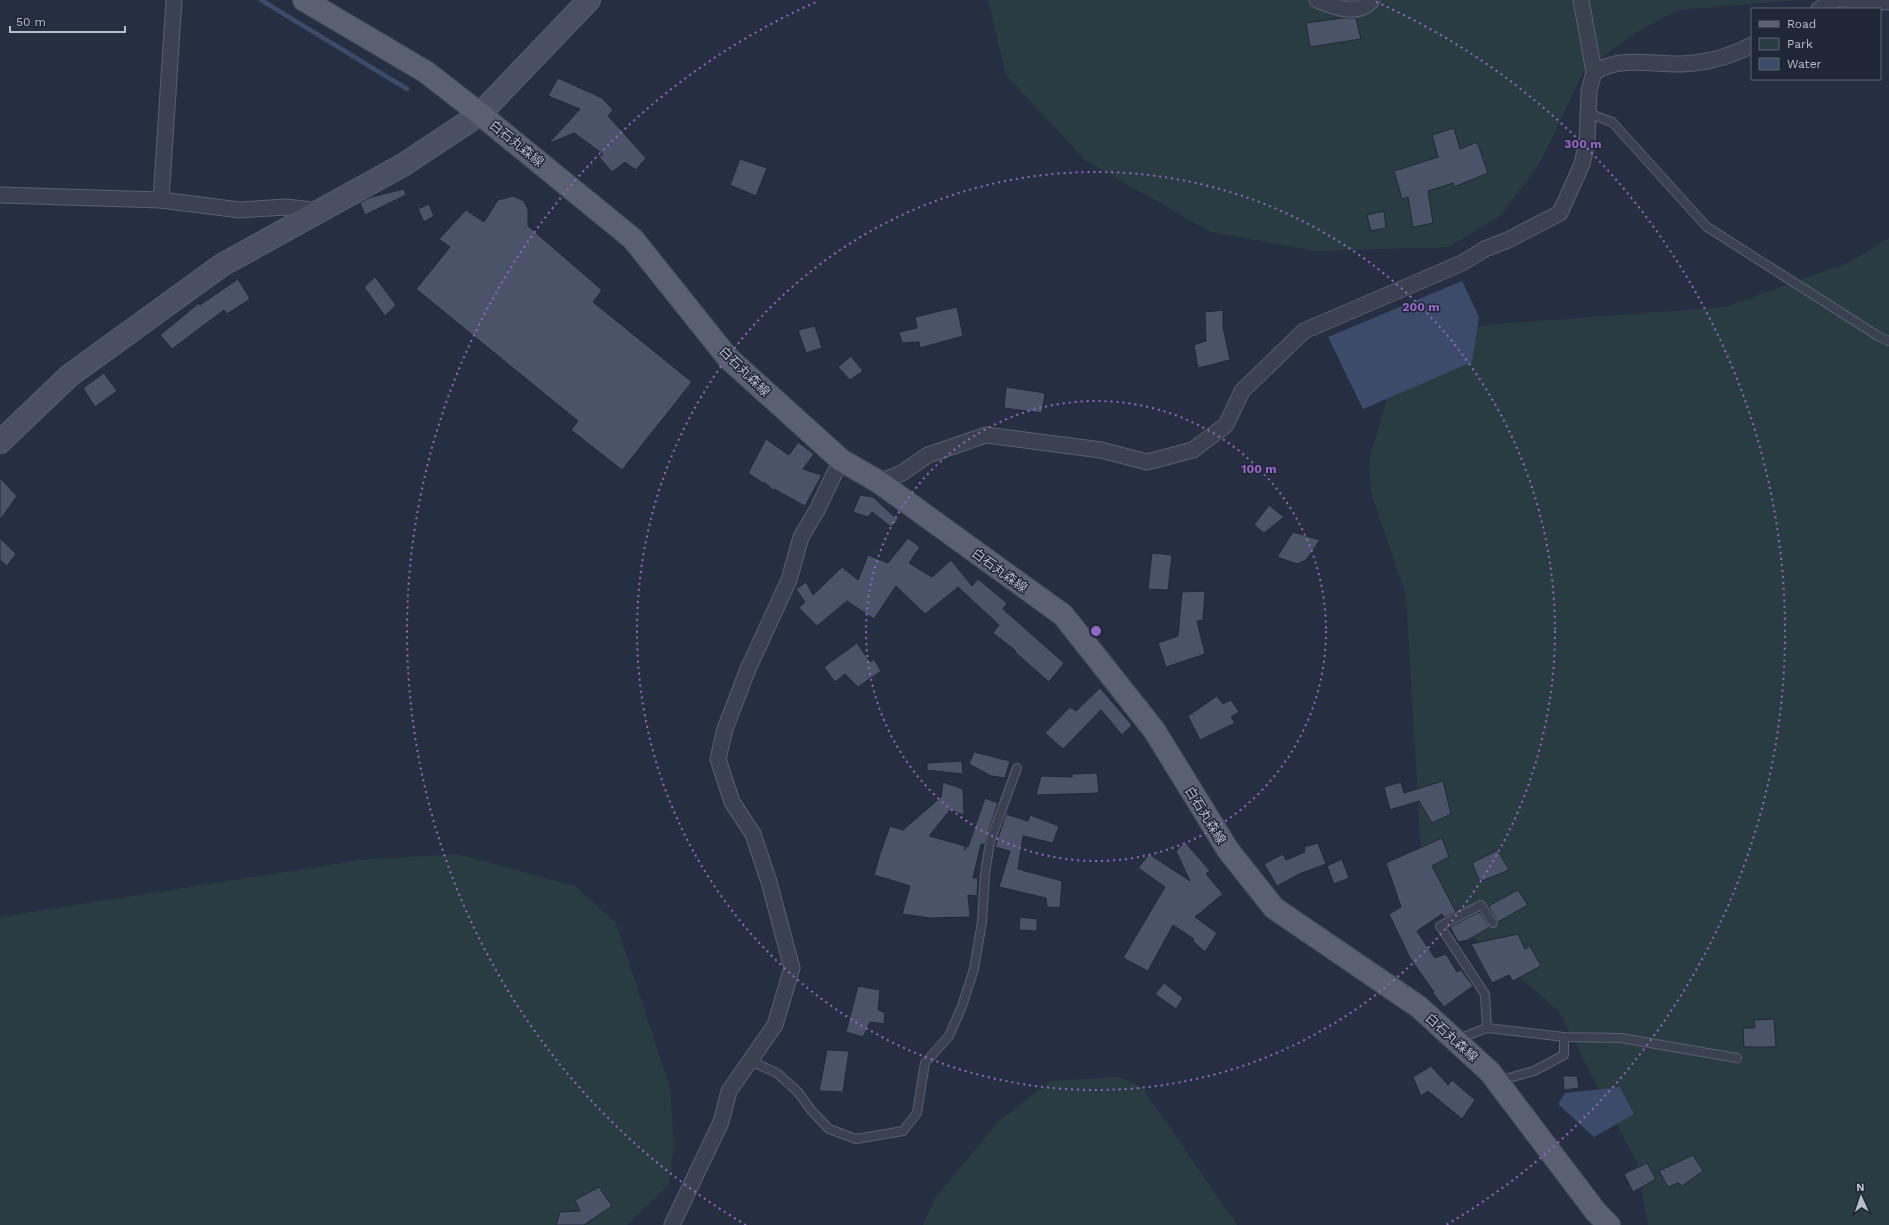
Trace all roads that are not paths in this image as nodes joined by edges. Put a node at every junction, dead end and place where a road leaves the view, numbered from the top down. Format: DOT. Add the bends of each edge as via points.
graph roads {
  1 [pos="174,0"];
  2 [pos="304,0"];
  3 [pos="589,0"];
  4 [pos="1317,0"];
  5 [pos="1372,0"];
  6 [pos="1581,0"];
  7 [pos="1836,0"];
  8 [pos="1846,0"];
  9 [pos="1889,2"];
  10 [pos="1821,8"];
  11 [pos="1751,46"];
  12 [pos="1594,72"];
  13 [pos="1588,113"];
  14 [pos="480,114"];
  15 [pos="0,195"];
  16 [pos="161,200"];
  17 [pos="322,211"];
  18 [pos="1889,341"];
  19 [pos="0,442"];
  20 [pos="841,460"];
  21 [pos="879,482"];
  22 [pos="1018,768"];
  23 [pos="1493,923"];
  24 [pos="1487,1028"];
  25 [pos="1564,1037"];
  26 [pos="1456,1040"];
  27 [pos="1737,1058"];
  28 [pos="750,1061"];
  29 [pos="1497,1082"];
  30 [pos="672,1225"];
  31 [pos="1609,1225"];
  1 -- 16 [label="street"];
  2 -- 14 [label="main road, 白石丸森線" via="426,72"];
  3 -- 14 [label="street"];
  4 -- 5 [label="street" via="1349,10 1367,6"];
  6 -- 12 [label="street"];
  7 -- 10 [label="street"];
  8 -- 9 [label="street"];
  11 -- 12 [label="street" via="1740,51 1693,63 1625,61 1606,65"];
  12 -- 13 [label="street" via="1589,91"];
  13 -- 18 [label="lane" via="1612,122 1707,227"];
  13 -- 21 [label="street" via="1587,142 1582,164 1560,213 1485,249 1462,263 1304,331 1242,391 1226,425 1193,450 1147,462 1101,450 986,435 928,455 902,472"];
  14 -- 17 [label="street" via="403,165"];
  14 -- 20 [label="main road, 白石丸森線" via="633,239 728,358"];
  15 -- 16 [label="street"];
  16 -- 17 [label="street" via="240,210 286,207"];
  17 -- 19 [label="street" via="222,265 148,318 69,376"];
  20 -- 21 [label="main road, 白石丸森線"];
  20 -- 28 [label="street" via="801,537 789,580 748,669 725,729 718,759 732,802 753,834 792,968 775,1025"];
  21 -- 26 [label="main road, 白石丸森線" via="1063,615 1154,730 1228,850 1274,908 1419,1007"];
  22 -- 28 [label="lane" via="990,842 982,922 974,969 949,1036 925,1063 917,1113 903,1131 856,1139 829,1129 798,1092 777,1073"];
  23 -- 24 [label="lane" via="1481,905 1440,926 1486,994"];
  24 -- 25 [label="lane"];
  24 -- 26 [label="lane"];
  25 -- 27 [label="lane" via="1621,1038"];
  25 -- 29 [label="lane" via="1564,1055 1534,1071"];
  26 -- 29 [label="main road, 白石丸森線"];
  28 -- 30 [label="street" via="729,1091 721,1122"];
  29 -- 31 [label="main road, 白石丸森線" via="1596,1212"];
}
